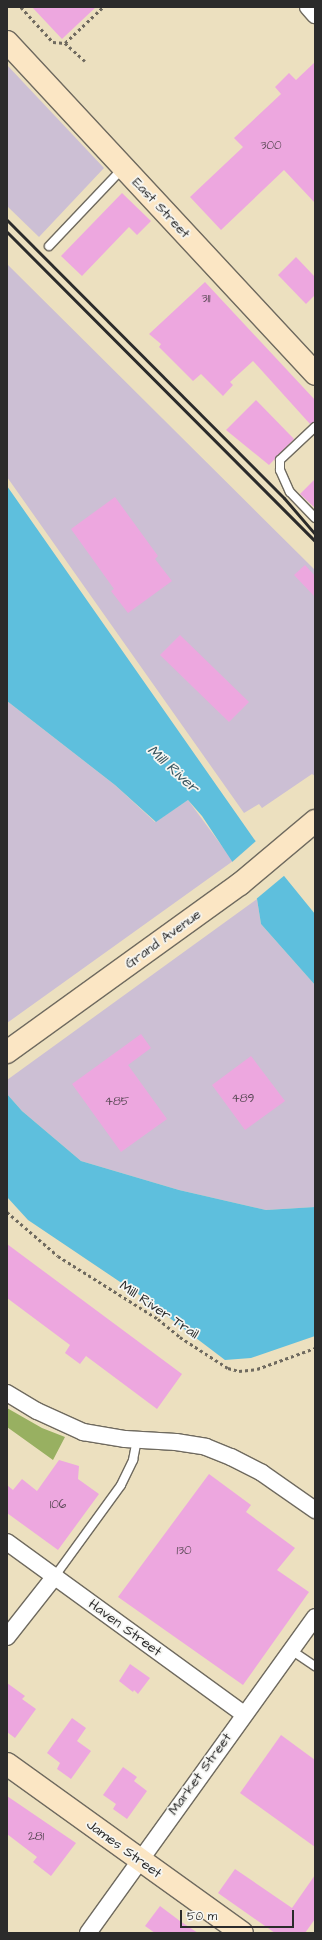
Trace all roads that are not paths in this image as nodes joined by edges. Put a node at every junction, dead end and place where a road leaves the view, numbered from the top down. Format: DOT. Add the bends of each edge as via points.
graph roads {
  1 [pos="308,7"];
  2 [pos="315,15"];
  3 [pos="7,42"];
  4 [pos="124,168"];
  5 [pos="49,246"];
  6 [pos="315,374"];
  7 [pos="315,427"];
  8 [pos="315,518"];
  9 [pos="315,821"];
  10 [pos="7,1052"];
  11 [pos="7,1392"];
  12 [pos="137,1440"];
  13 [pos="315,1510"];
  14 [pos="7,1542"];
  15 [pos="55,1576"];
  16 [pos="315,1617"];
  17 [pos="7,1638"];
  18 [pos="291,1650"];
  19 [pos="315,1666"];
  20 [pos="244,1714"];
  21 [pos="7,1764"];
  22 [pos="139,1860"];
  23 [pos="88,1933"];
  24 [pos="242,1933"];
  1 -- 2 [label="street"];
  3 -- 4 [label="main road, East Street"];
  4 -- 5 [label="lane"];
  4 -- 6 [label="main road, East Street"];
  7 -- 8 [label="lane" via="280,460 280,470 290,492"];
  9 -- 10 [label="main road, Grand Avenue" via="240,884"];
  11 -- 12 [label="street" via="37,1411 83,1432"];
  12 -- 13 [label="street" via="206,1447 231,1456 262,1473"];
  12 -- 15 [label="lane" via="133,1460 121,1485"];
  14 -- 15 [label="street, Haven Street"];
  15 -- 17 [label="street"];
  15 -- 20 [label="street, Haven Street"];
  16 -- 18 [label="street, Market Street"];
  18 -- 19 [label="lane"];
  18 -- 20 [label="street, Market Street"];
  20 -- 22 [label="street, Market Street"];
  21 -- 22 [label="main road, James Street"];
  22 -- 23 [label="street, Market Street"];
  22 -- 24 [label="main road, James Street"];
}
